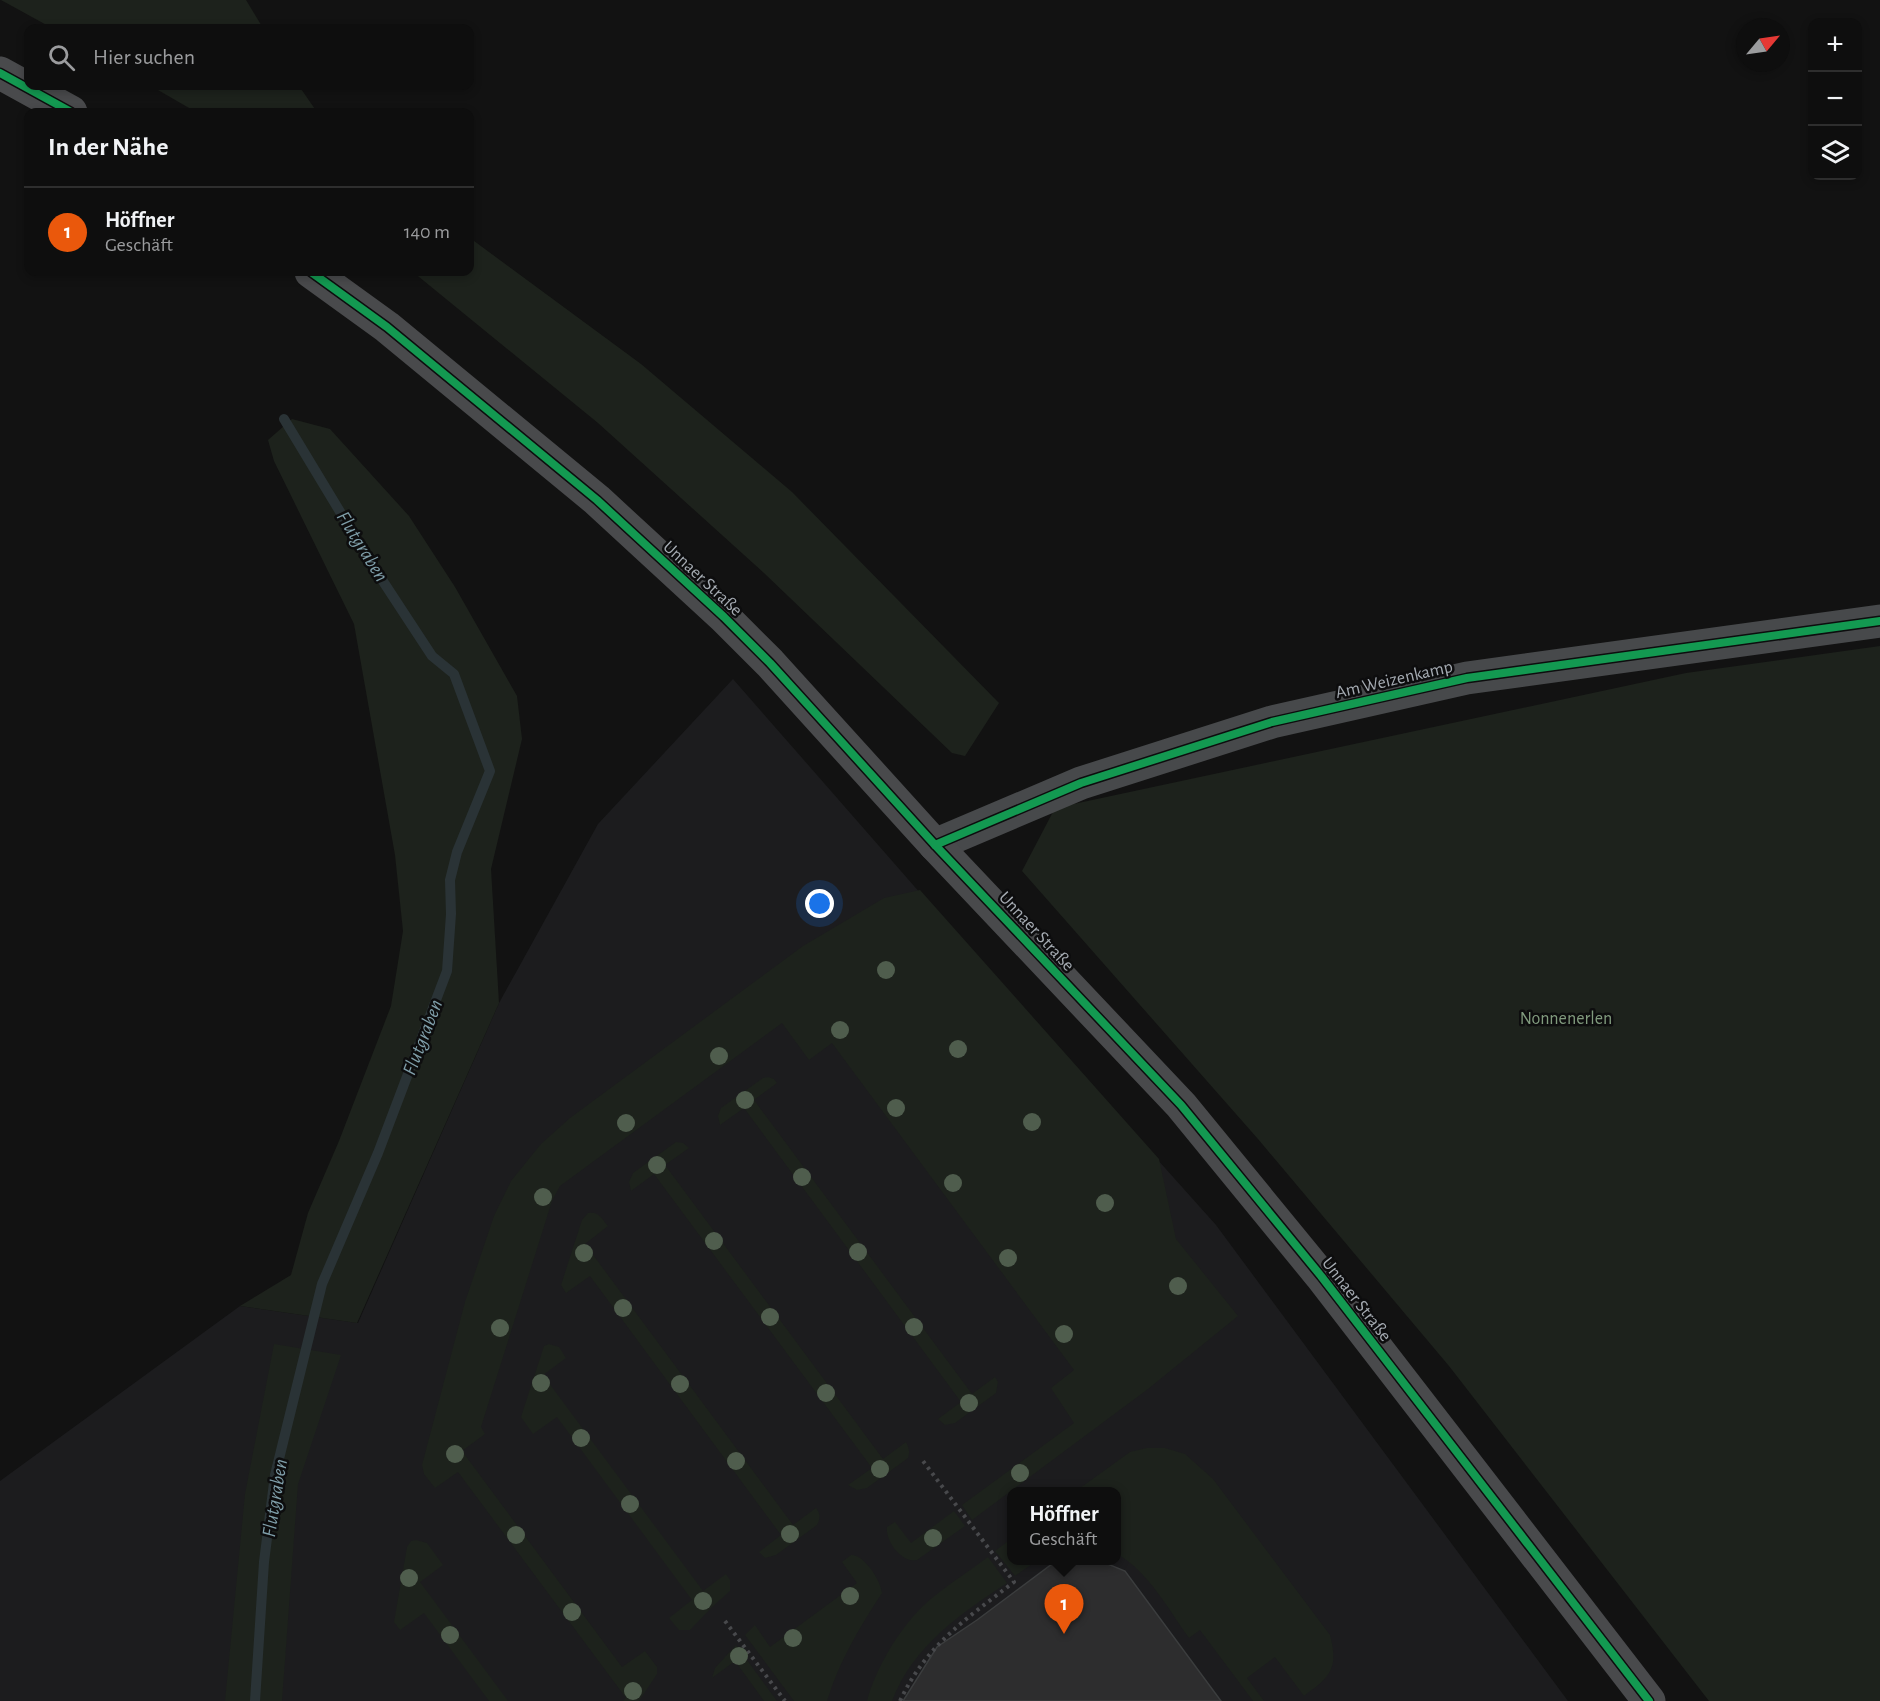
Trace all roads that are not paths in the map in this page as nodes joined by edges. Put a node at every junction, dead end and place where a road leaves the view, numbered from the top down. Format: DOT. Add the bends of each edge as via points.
graph roads {
  1 [pos="0,73"];
  2 [pos="24,86"];
  3 [pos="31,90"];
  4 [pos="64,108"];
  5 [pos="317,276"];
  6 [pos="1880,621"];
  7 [pos="935,845"];
  8 [pos="1649,1701"];
  1 -- 2 [label="main road"];
  3 -- 4 [label="main road"];
  5 -- 7 [label="main road, Unnaer Straße" via="387,327 597,500 716,609"];
  6 -- 7 [label="street, Am Weizenkamp" via="1467,678 1272,722 1081,783"];
  7 -- 8 [label="main road, Unnaer Straße" via="1181,1105 1321,1276"];
}
